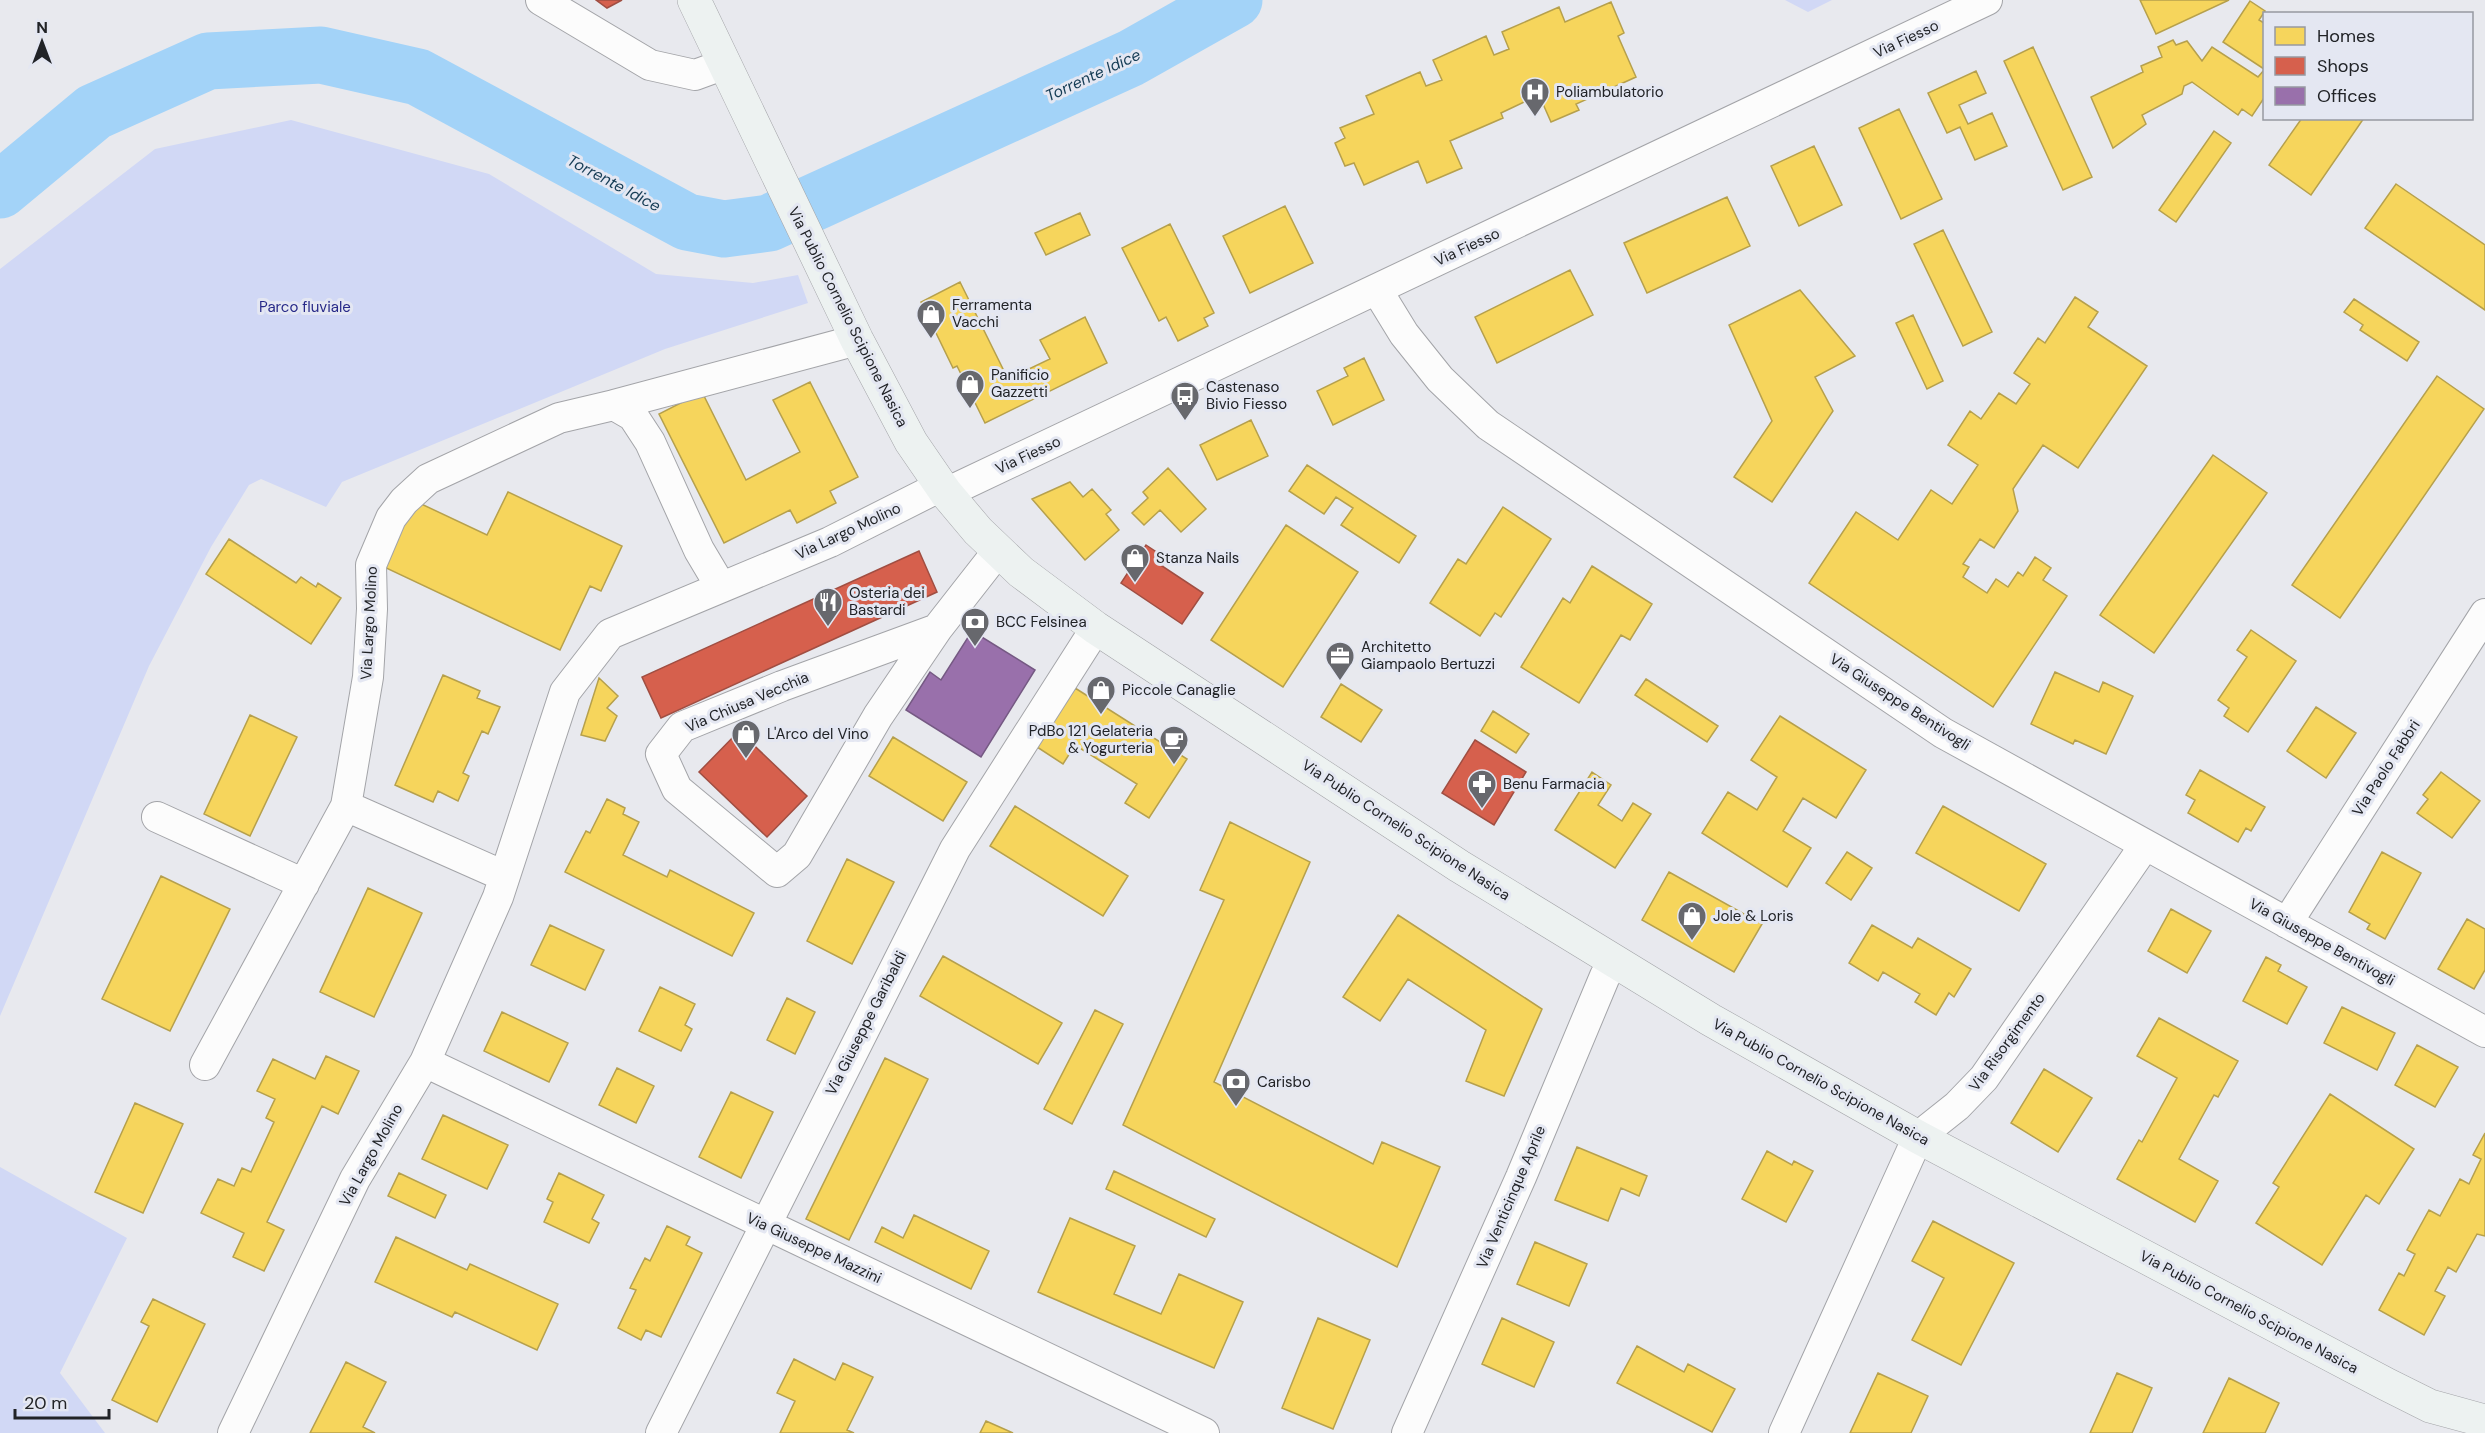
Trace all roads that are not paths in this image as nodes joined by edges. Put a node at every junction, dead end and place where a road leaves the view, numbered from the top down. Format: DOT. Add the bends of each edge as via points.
graph roads {
  1 [pos="541,0"];
  2 [pos="693,0"];
  3 [pos="1987,0"];
  4 [pos="725,64"];
  5 [pos="1377,290"];
  6 [pos="854,334"];
  7 [pos="614,405"];
  8 [pos="944,489"];
  9 [pos="998,551"];
  10 [pos="721,587"];
  11 [pos="2485,614"];
  12 [pos="1096,628"];
  13 [pos="937,629"];
  14 [pos="346,806"];
  15 [pos="157,818"];
  16 [pos="2145,845"];
  17 [pos="504,876"];
  18 [pos="304,884"];
  19 [pos="2287,923"];
  20 [pos="1616,963"];
  21 [pos="2485,1032"];
  22 [pos="425,1062"];
  23 [pos="205,1065"];
  24 [pos="1918,1137"];
  25 [pos="765,1224"];
  26 [pos="2386,1384"];
  27 [pos="2485,1422"];
  28 [pos="233,1433"];
  29 [pos="661,1433"];
  30 [pos="1204,1433"];
  31 [pos="1407,1433"];
  32 [pos="1784,1433"];
  33 [pos="2433,1433"];
  34 [pos="2465,1433"];
  1 -- 4 [label="street" via="650,65 694,75"];
  2 -- 4 [label="street, Via Publio Cornelio Scipione Nasica"];
  3 -- 5 [label="street, Via Fiesso"];
  4 -- 6 [label="street, Via Publio Cornelio Scipione Nasica"];
  5 -- 8 [label="street, Via Fiesso"];
  5 -- 16 [label="street, Via Giuseppe Bentivogli" via="1404,334 1440,379 1488,425 1943,733"];
  6 -- 7 [label="street, Via Largo Molino"];
  6 -- 8 [label="street, Via Publio Cornelio Scipione Nasica" via="911,442"];
  7 -- 10 [label="street" via="633,416 650,442 699,550"];
  7 -- 14 [label="street, Via Largo Molino" via="559,418 428,479 391,518 371,565 368,677"];
  8 -- 9 [label="street, Via Publio Cornelio Scipione Nasica"];
  8 -- 10 [label="street, Via Largo Molino"];
  9 -- 12 [label="street, Via Publio Cornelio Scipione Nasica"];
  9 -- 13 [label="street, Via Chiusa Vecchia"];
  10 -- 17 [label="street, Via Largo Molino" via="610,634 565,692"];
  11 -- 19 [label="street, Via Paolo Fabbri"];
  12 -- 20 [label="street, Via Publio Cornelio Scipione Nasica" via="1459,866"];
  12 -- 25 [label="street, Via Giuseppe Garibaldi" via="955,849"];
  13 -- 13 [label="street, Via Chiusa Vecchia" via="682,727 661,754 677,789 777,872 798,855 878,716"];
  14 -- 17 [label="street"];
  14 -- 18 [label="street, Via Largo Molino"];
  15 -- 18 [label="street"];
  16 -- 19 [label="street, Via Giuseppe Bentivogli"];
  16 -- 24 [label="street, Via Risorgimento" via="1984,1078"];
  17 -- 22 [label="street, Via Largo Molino"];
  18 -- 23 [label="street, Via Largo Molino"];
  19 -- 21 [label="street, Via Giuseppe Bentivogli"];
  20 -- 24 [label="street, Via Publio Cornelio Scipione Nasica"];
  20 -- 31 [label="street, Via Venticinque Aprile" via="1605,976"];
  22 -- 25 [label="street, Via Giuseppe Mazzini"];
  22 -- 28 [label="street, Via Largo Molino" via="355,1179"];
  24 -- 26 [label="street, Via Publio Cornelio Scipione Nasica"];
  24 -- 32 [label="street, Via Risorgimento"];
  25 -- 29 [label="street, Via Giuseppe Garibaldi"];
  25 -- 30 [label="street, Via Giuseppe Mazzini"];
  26 -- 27 [label="street, Via Publio Cornelio Scipione Nasica" via="2430,1406"];
  26 -- 33 [label="street, Via Publio Cornelio Scipione Nasica"];
  27 -- 34 [label="street"];
}
